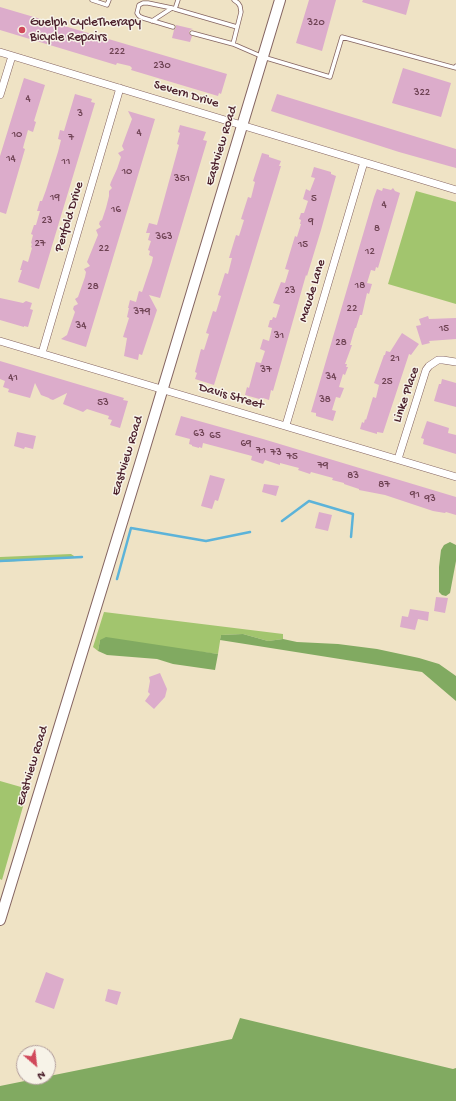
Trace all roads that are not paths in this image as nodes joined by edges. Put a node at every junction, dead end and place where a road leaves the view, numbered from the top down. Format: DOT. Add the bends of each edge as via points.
graph roads {
  1 [pos="92,0"];
  2 [pos="109,0"];
  3 [pos="177,0"];
  4 [pos="234,0"];
  5 [pos="280,0"];
  6 [pos="174,9"];
  7 [pos="152,21"];
  8 [pos="173,27"];
  9 [pos="237,27"];
  10 [pos="192,33"];
  11 [pos="233,44"];
  12 [pos="0,52"];
  13 [pos="12,56"];
  14 [pos="263,57"];
  15 [pos="456,66"];
  16 [pos="120,88"];
  17 [pos="0,95"];
  18 [pos="242,125"];
  19 [pos="364,162"];
  20 [pos="456,190"];
  21 [pos="0,341"];
  22 [pos="42,353"];
  23 [pos="456,362"];
  24 [pos="162,390"];
  25 [pos="286,426"];
  26 [pos="398,459"];
  27 [pos="456,477"];
  28 [pos="0,920"];
  1 -- 2 [label="lane" via="107,5"];
  3 -- 6 [label="lane"];
  4 -- 9 [label="lane" via="240,6 241,12"];
  5 -- 14 [label="street, Eastview Road"];
  6 -- 7 [label="lane"];
  6 -- 7 [label="lane" via="148,3 139,5 139,16"];
  6 -- 9 [label="lane"];
  7 -- 8 [label="lane"];
  9 -- 11 [label="lane"];
  10 -- 11 [label="lane"];
  11 -- 14 [label="lane"];
  12 -- 13 [label="street, Severn Drive"];
  13 -- 16 [label="street, Severn Drive"];
  13 -- 17 [label="street"];
  14 -- 15 [label="lane" via="330,77 342,37"];
  14 -- 18 [label="street, Eastview Road"];
  16 -- 18 [label="street, Severn Drive"];
  16 -- 22 [label="street, Penfold Drive"];
  18 -- 19 [label="street, Severn Drive"];
  18 -- 24 [label="street, Eastview Road"];
  19 -- 20 [label="street, Severn Drive"];
  19 -- 25 [label="street, Maude Lane"];
  21 -- 22 [label="street, Davis Street"];
  22 -- 24 [label="street, Davis Street"];
  23 -- 26 [label="street, Linke Place" via="438,360 426,370"];
  24 -- 25 [label="street, Davis Street"];
  24 -- 28 [label="street, Eastview Road"];
  25 -- 26 [label="street, Davis Street"];
  26 -- 27 [label="street, Davis Street"];
}
